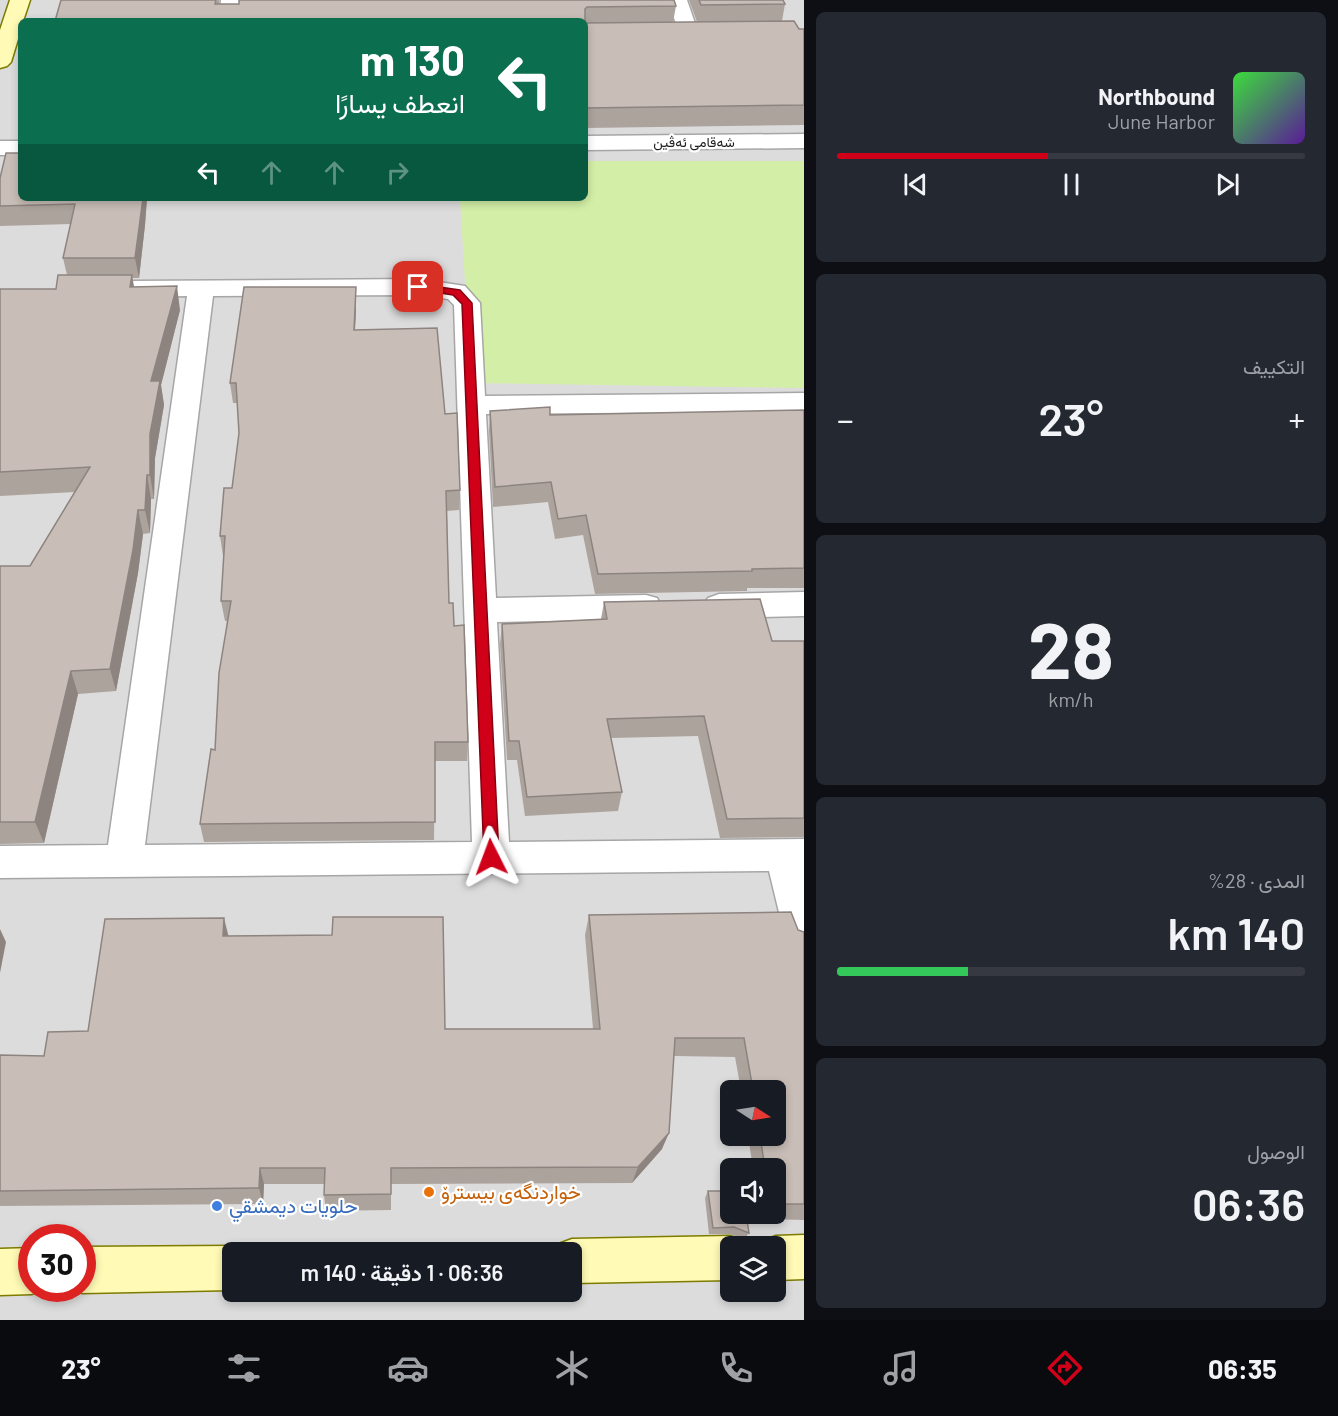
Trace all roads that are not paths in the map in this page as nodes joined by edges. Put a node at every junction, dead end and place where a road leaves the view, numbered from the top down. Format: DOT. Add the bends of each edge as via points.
graph roads {
  1 [pos="20,0"];
  2 [pos="231,0"];
  3 [pos="677,0"];
  4 [pos="229,18"];
  5 [pos="688,32"];
  6 [pos="711,32"];
  7 [pos="665,33"];
  8 [pos="0,62"];
  9 [pos="804,141"];
  10 [pos="588,143"];
  11 [pos="0,148"];
  12 [pos="18,148"];
  13 [pos="201,288"];
  14 [pos="106,289"];
  15 [pos="804,402"];
  16 [pos="473,405"];
  17 [pos="804,604"];
  18 [pos="479,610"];
  19 [pos="794,855"];
  20 [pos="491,857"];
  21 [pos="124,861"];
  22 [pos="0,862"];
  23 [pos="804,937"];
  24 [pos="804,1257"];
  25 [pos="720,1258"];
  26 [pos="786,1258"];
  27 [pos="582,1261"];
  28 [pos="222,1268"];
  29 [pos="96,1270"];
  30 [pos="18,1271"];
  31 [pos="0,1272"];
  1 -- 8 [label="main road"];
  2 -- 4 [label="street"];
  3 -- 5 [label="street"];
  5 -- 6 [label="street"];
  5 -- 7 [label="street"];
  9 -- 10 [label="street, شەقامی ئەڤین"];
  11 -- 12 [label="street"];
  13 -- 14 [label="street"];
  13 -- 16 [label="street" via="418,287 456,292 467,303"];
  13 -- 21 [label="street"];
  15 -- 16 [label="street"];
  16 -- 18 [label="street"];
  17 -- 18 [label="street"];
  18 -- 20 [label="street"];
  19 -- 20 [label="street"];
  19 -- 23 [label="street"];
  20 -- 21 [label="street"];
  21 -- 22 [label="street"];
  24 -- 26 [label="main road"];
  25 -- 27 [label="main road"];
  28 -- 29 [label="main road"];
  30 -- 31 [label="main road"];
}
